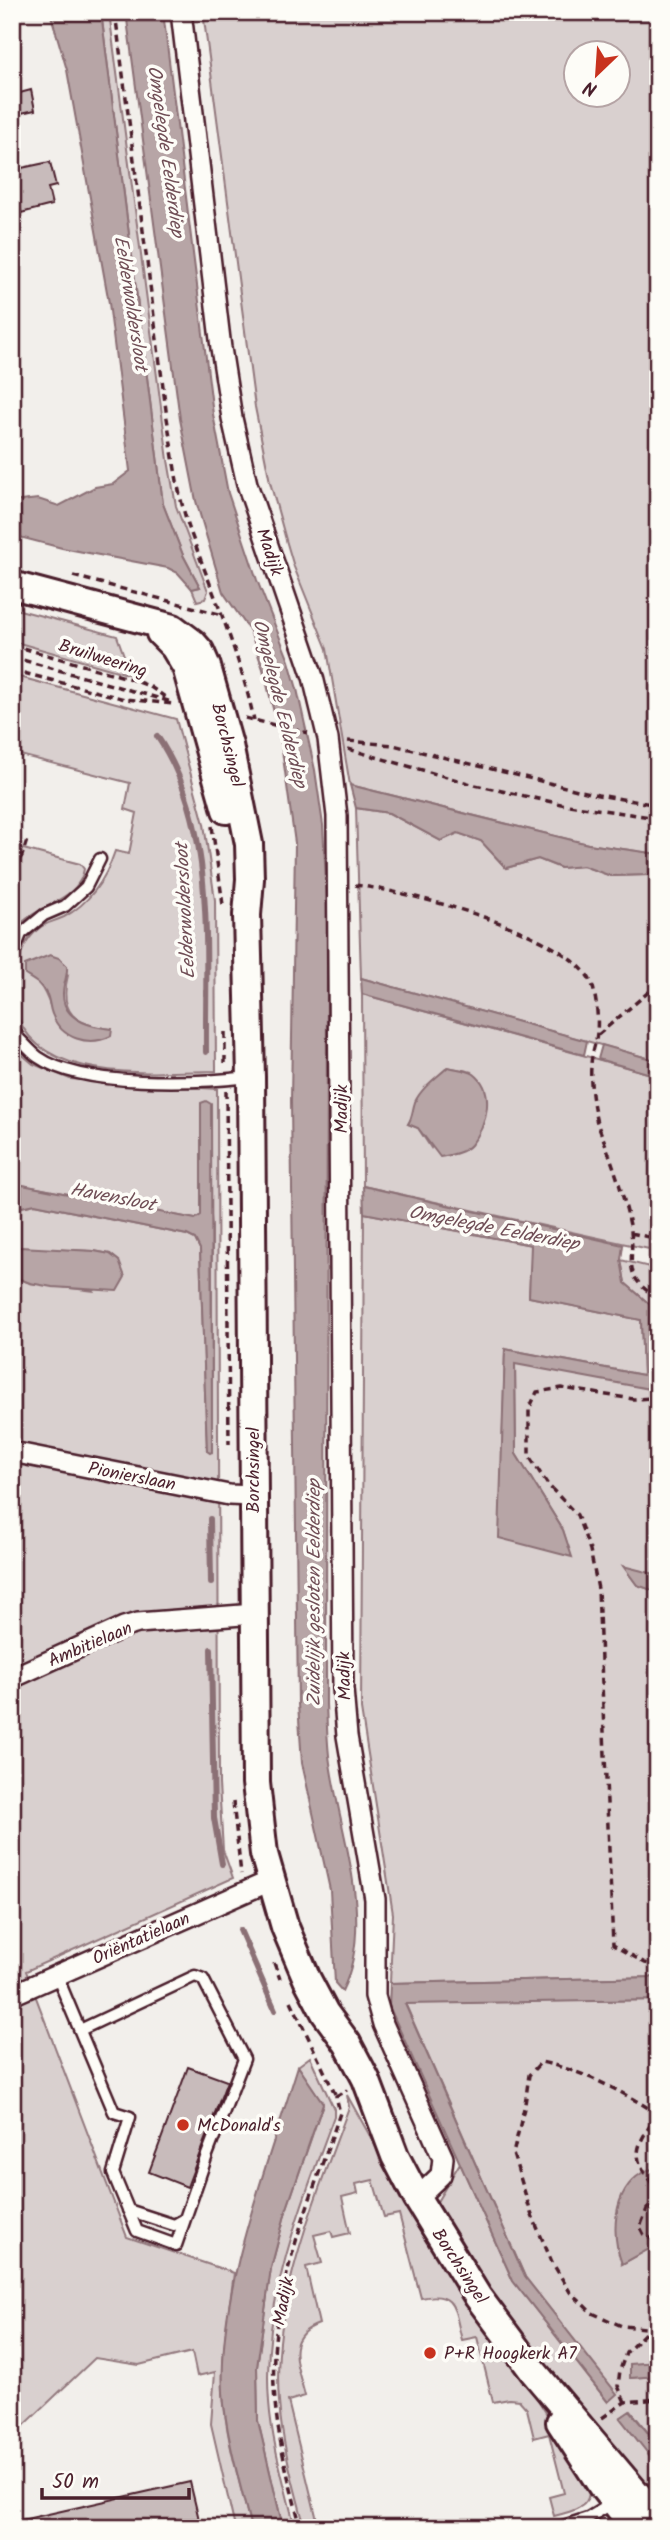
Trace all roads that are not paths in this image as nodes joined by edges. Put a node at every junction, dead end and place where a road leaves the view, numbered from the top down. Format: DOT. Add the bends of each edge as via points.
graph roads {
  1 [pos="181,12"];
  2 [pos="12,585"];
  3 [pos="100,859"];
  4 [pos="12,957"];
  5 [pos="12,1024"];
  6 [pos="15,1040"];
  7 [pos="251,1077"];
  8 [pos="12,1452"];
  9 [pos="253,1496"];
  10 [pos="255,1614"];
  11 [pos="12,1678"];
  12 [pos="270,1881"];
  13 [pos="57,1976"];
  14 [pos="12,1995"];
  15 [pos="325,2013"];
  16 [pos="80,2030"];
  17 [pos="395,2156"];
  18 [pos="417,2198"];
  19 [pos="128,2210"];
  20 [pos="183,2220"];
  21 [pos="624,2496"];
  22 [pos="658,2519"];
  23 [pos="557,2528"];
  24 [pos="635,2528"];
  1 -- 18 [label="street, Madijk" via="232,418 247,484 313,677 328,739 337,816 343,1689 375,1899 375,1996 443,2158 441,2175"];
  2 -- 7 [label="main road, Borchsingel" via="161,623 184,635 200,652 229,745 245,818 250,879"];
  3 -- 4 [label="lane" via="86,887 21,934"];
  5 -- 6 [label="lane"];
  6 -- 7 [label="lane" via="39,1057 75,1072 137,1080"];
  7 -- 9 [label="main road, Borchsingel"];
  8 -- 9 [label="street, Pionierslaan"];
  9 -- 10 [label="main road, Borchsingel"];
  10 -- 11 [label="street, Ambitielaan" via="138,1623"];
  10 -- 12 [label="main road, Borchsingel" via="256,1783"];
  12 -- 13 [label="street, Oriëntatielaan"];
  12 -- 15 [label="main road, Borchsingel" via="285,1927"];
  13 -- 14 [label="street, Oriëntatielaan"];
  13 -- 16 [label="lane"];
  15 -- 17 [label="main road, Borchsingel" via="366,2079"];
  15 -- 17 [label="main road, Borchsingel" via="334,2052 351,2088 367,2120"];
  16 -- 19 [label="lane" via="114,2112 130,2117 113,2173"];
  16 -- 20 [label="lane" via="195,1976 203,1979 244,2059"];
  17 -- 18 [label="main road, Borchsingel"];
  18 -- 21 [label="main road, Borchsingel" via="478,2297"];
  19 -- 20 [label="lane" via="174,2225"];
  19 -- 20 [label="lane" via="136,2231 176,2245"];
  21 -- 22 [label="main road, Borchsingel"];
  21 -- 23 [label="lane" via="588,2518"];
  21 -- 24 [label="main road, Borchsingel"];
}
